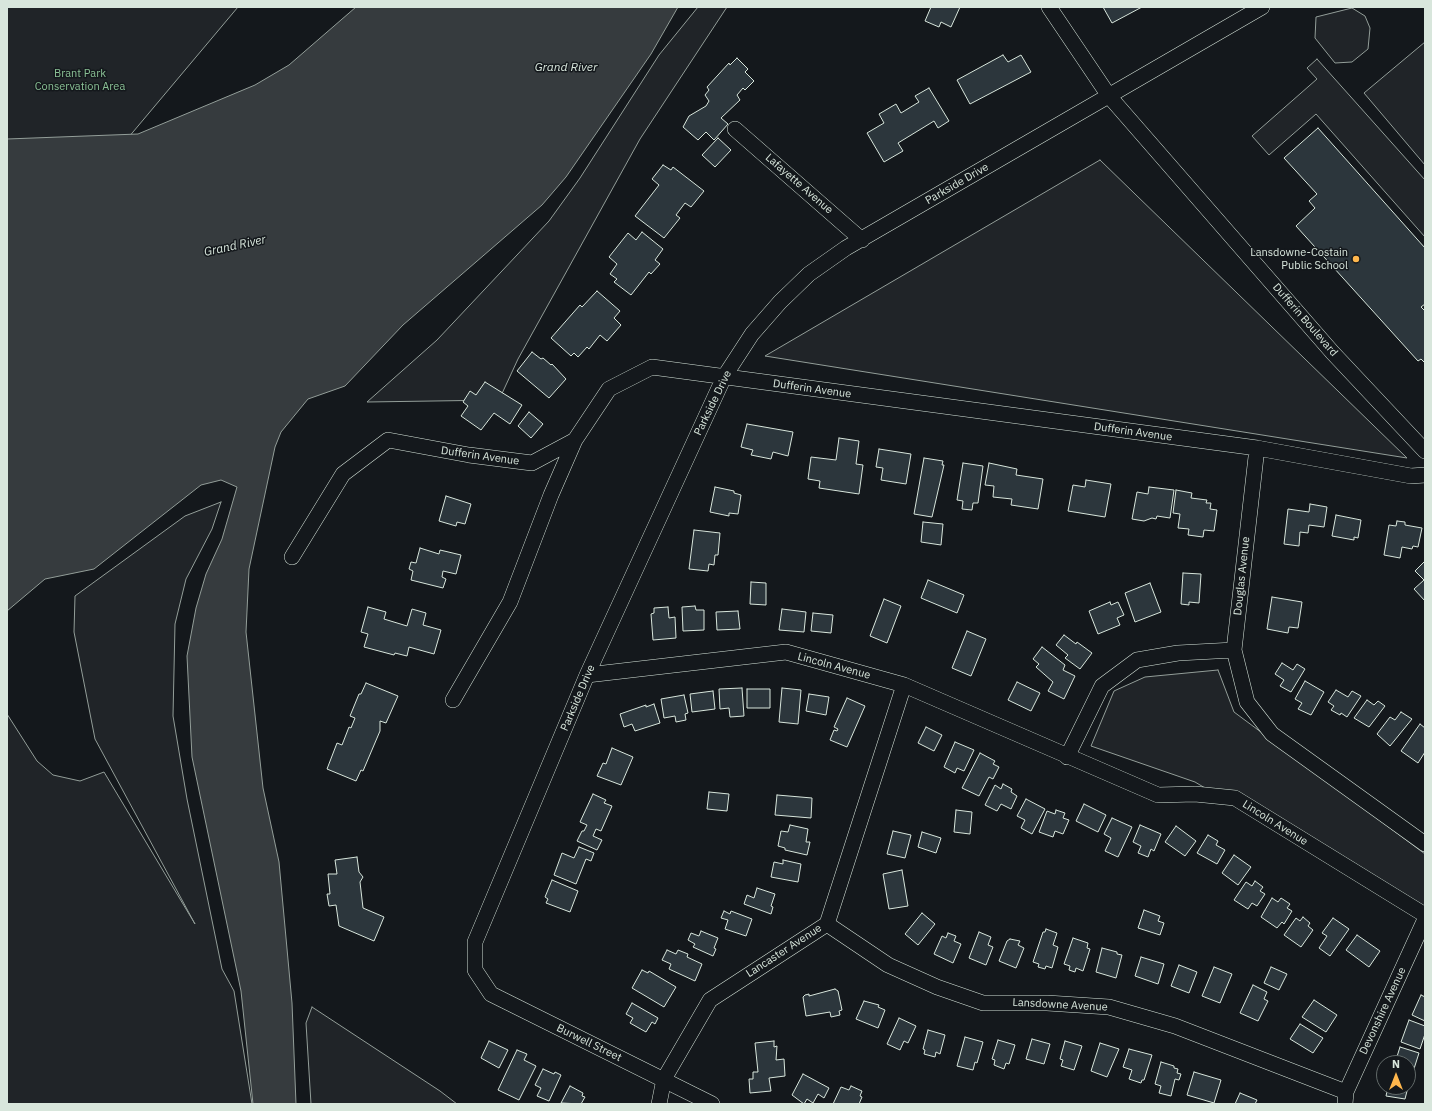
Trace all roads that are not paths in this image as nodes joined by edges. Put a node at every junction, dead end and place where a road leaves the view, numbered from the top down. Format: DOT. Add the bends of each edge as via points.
graph roads {
  1 [pos="1049,7"];
  2 [pos="1262,7"];
  3 [pos="1109,96"];
  4 [pos="735,129"];
  5 [pos="862,240"];
  6 [pos="724,377"];
  7 [pos="575,440"];
  8 [pos="1257,448"];
  9 [pos="1425,451"];
  10 [pos="1425,475"];
  11 [pos="292,557"];
  12 [pos="1234,650"];
  13 [pos="587,675"];
  14 [pos="904,685"];
  15 [pos="453,700"];
  16 [pos="1067,757"];
  17 [pos="1425,844"];
  18 [pos="1425,915"];
  19 [pos="1425,919"];
  20 [pos="827,924"];
  21 [pos="476,970"];
  22 [pos="664,1079"];
  23 [pos="1345,1098"];
  24 [pos="659,1104"];
  25 [pos="712,1104"];
  1 -- 3 [label="street, Dufferin Boulevard"];
  2 -- 3 [label="street, Parkside Drive"];
  3 -- 5 [label="street, Parkside Drive"];
  3 -- 9 [label="street, Dufferin Boulevard" via="1332,352"];
  4 -- 5 [label="street, Lafayette Avenue"];
  5 -- 6 [label="street, Parkside Drive" via="809,274 780,302 752,334"];
  6 -- 7 [label="street, Dufferin Avenue" via="652,367 609,389"];
  6 -- 8 [label="street, Dufferin Avenue"];
  6 -- 13 [label="street, Parkside Drive"];
  7 -- 11 [label="street, Dufferin Avenue" via="532,463 469,455 388,440 343,474"];
  7 -- 15 [label="street" via="510,602"];
  8 -- 10 [label="street, Dufferin Avenue" via="1410,476"];
  8 -- 12 [label="street, Douglas Avenue"];
  12 -- 16 [label="street" via="1178,653 1137,660 1102,686"];
  12 -- 17 [label="street, Douglas Avenue" via="1247,702 1272,734"];
  13 -- 14 [label="street, Lincoln Avenue" via="786,652"];
  13 -- 21 [label="street, Parkside Drive" via="475,942"];
  14 -- 16 [label="street, Lincoln Avenue"];
  14 -- 20 [label="street, Lancaster Avenue"];
  16 -- 18 [label="street, Lincoln Avenue" via="1158,795 1195,794 1235,798"];
  19 -- 23 [label="street, Devonshire Avenue"];
  20 -- 22 [label="street, Lancaster Avenue" via="710,1000"];
  20 -- 23 [label="street, Lansdowne Avenue" via="888,965 937,987 983,1003 1047,1003 1109,1007 1175,1026"];
  21 -- 22 [label="street, Burwell Street" via="491,994"];
  22 -- 24 [label="street, Lancaster Avenue"];
  22 -- 25 [label="street, Burwell Street"];
}
